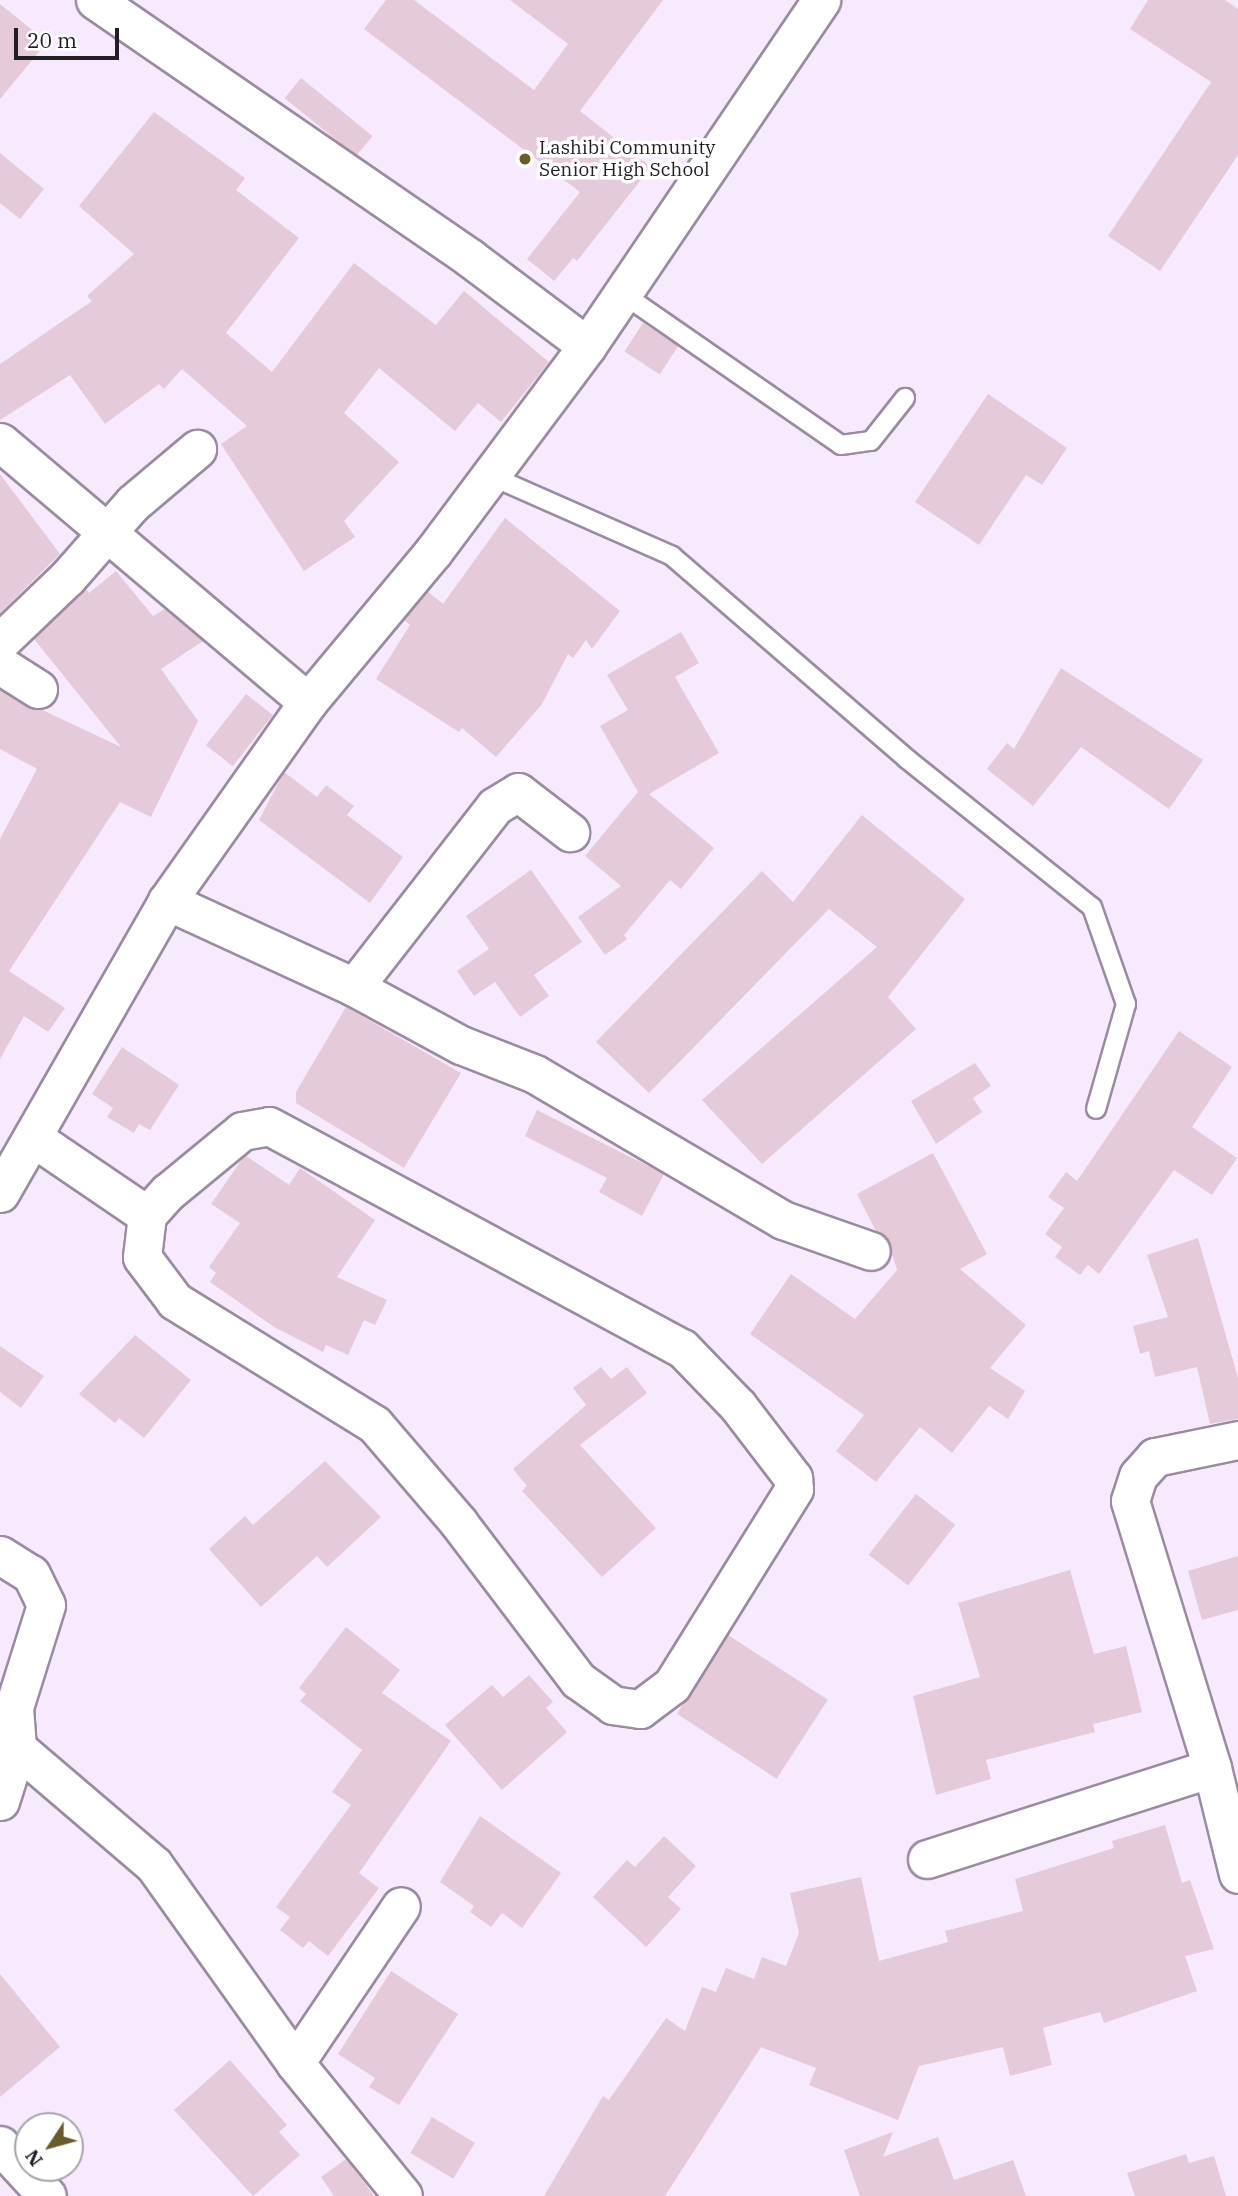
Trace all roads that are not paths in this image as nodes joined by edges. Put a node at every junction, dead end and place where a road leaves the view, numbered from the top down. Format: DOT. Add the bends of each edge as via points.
graph roads {
  1 [pos="95,0"];
  2 [pos="821,0"];
  3 [pos="623,293"];
  4 [pos="587,346"];
  5 [pos="905,398"];
  6 [pos="0,442"];
  7 [pos="197,449"];
  8 [pos="491,476"];
  9 [pos="106,532"];
  10 [pos="0,642"];
  11 [pos="0,665"];
  12 [pos="38,689"];
  13 [pos="308,702"];
  14 [pos="570,832"];
  15 [pos="167,901"];
  16 [pos="354,987"];
  17 [pos="1096,1109"];
  18 [pos="35,1139"];
  19 [pos="0,1193"];
  20 [pos="146,1215"];
  21 [pos="871,1251"];
  22 [pos="1238,1440"];
  23 [pos="0,1555"];
  24 [pos="17,1748"];
  25 [pos="1212,1768"];
  26 [pos="0,1801"];
  27 [pos="927,1859"];
  28 [pos="1238,1874"];
  29 [pos="401,1906"];
  30 [pos="295,2063"];
  31 [pos="0,2145"];
  32 [pos="47,2196"];
  33 [pos="403,2196"];
  1 -- 4 [label="street" via="470,258"];
  2 -- 3 [label="street"];
  3 -- 4 [label="street"];
  3 -- 5 [label="lane" via="841,445 871,441"];
  4 -- 8 [label="street"];
  6 -- 9 [label="street"];
  7 -- 9 [label="street"];
  8 -- 13 [label="street"];
  8 -- 17 [label="lane" via="672,556 907,759 1092,907 1126,1004"];
  9 -- 10 [label="street"];
  9 -- 13 [label="street"];
  11 -- 12 [label="street"];
  13 -- 15 [label="street"];
  14 -- 16 [label="street" via="518,792 495,806"];
  15 -- 16 [label="street"];
  15 -- 18 [label="street"];
  16 -- 21 [label="street" via="461,1045 535,1074 783,1220"];
  18 -- 19 [label="street"];
  18 -- 20 [label="street"];
  20 -- 20 [label="street" via="242,1131 269,1126 319,1148 682,1348 771,1447 793,1478 794,1489 672,1685 640,1709 613,1705 578,1681 459,1523 374,1424 175,1301 142,1257"];
  22 -- 25 [label="street" via="1155,1457 1138,1476 1130,1501"];
  23 -- 24 [label="street" via="31,1574 46,1605 14,1707"];
  24 -- 26 [label="street"];
  24 -- 30 [label="street" via="154,1866"];
  25 -- 27 [label="street"];
  25 -- 28 [label="street"];
  29 -- 30 [label="street"];
  30 -- 33 [label="street"];
  31 -- 32 [label="street"];
}
